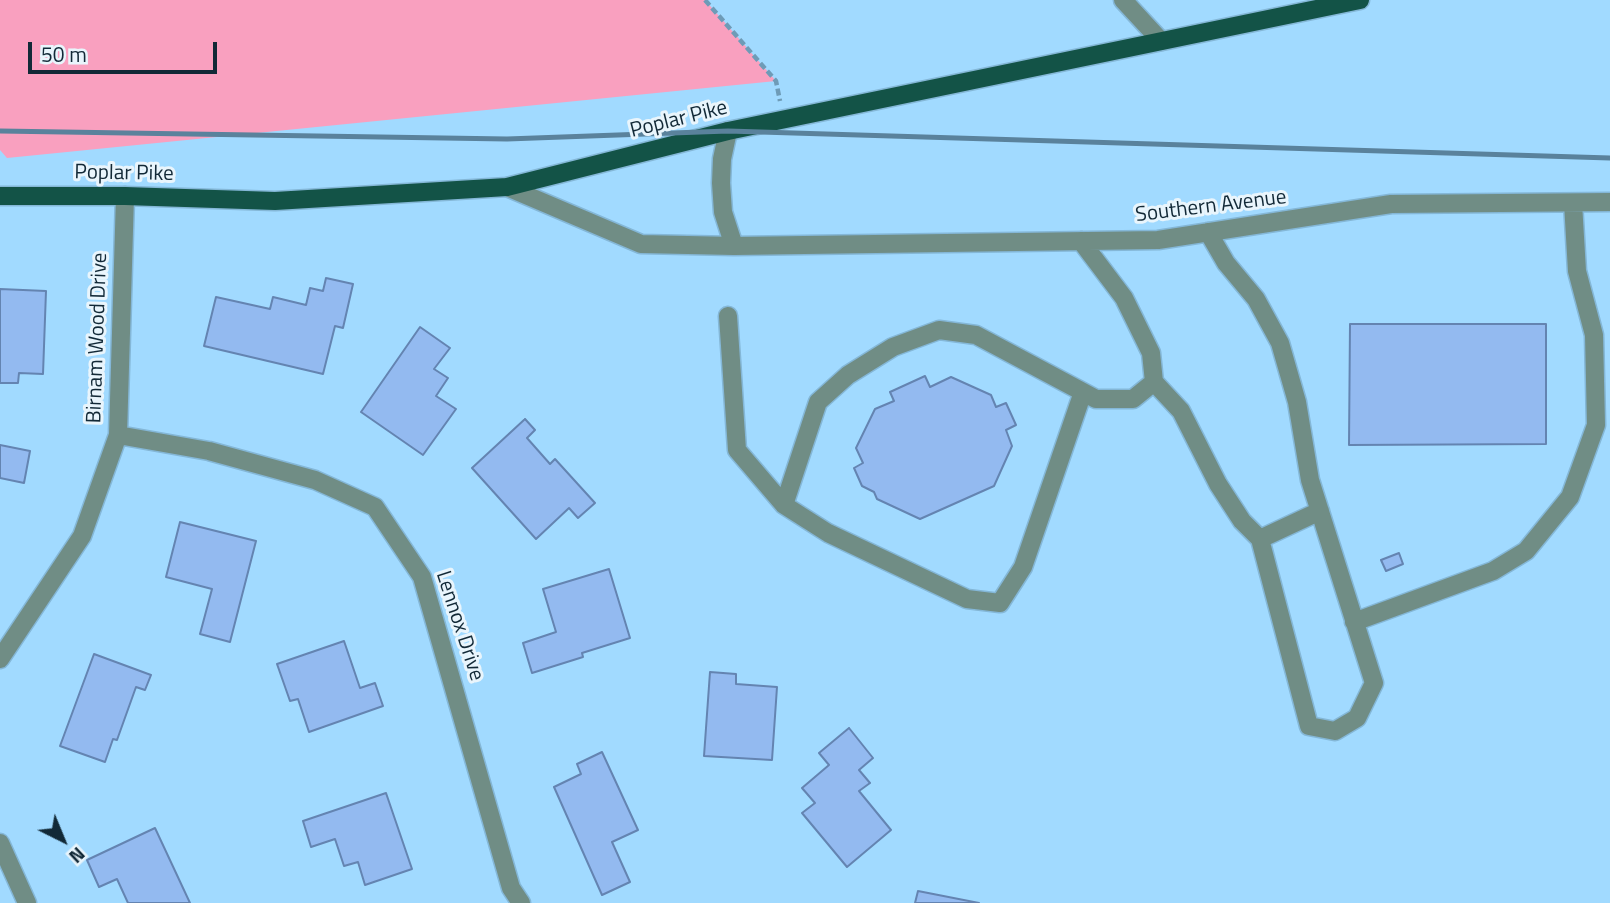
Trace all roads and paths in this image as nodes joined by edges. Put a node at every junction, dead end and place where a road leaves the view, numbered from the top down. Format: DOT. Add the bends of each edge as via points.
graph roads {
  1 [pos="705,0"];
  2 [pos="1123,0"];
  3 [pos="1360,0"];
  4 [pos="1161,41"];
  5 [pos="783,120"];
  6 [pos="728,131"];
  7 [pos="507,187"];
  8 [pos="0,196"];
  9 [pos="125,196"];
  10 [pos="1573,202"];
  11 [pos="1610,202"];
  12 [pos="1208,233"];
  13 [pos="1081,241"];
  14 [pos="734,246"];
  15 [pos="728,316"];
  16 [pos="1154,382"];
  17 [pos="1083,392"];
  18 [pos="118,435"];
  19 [pos="784,505"];
  20 [pos="1320,511"];
  21 [pos="1260,539"];
  22 [pos="1354,622"];
  23 [pos="0,659"];
  24 [pos="0,843"];
  25 [pos="27,903"];
  26 [pos="521,903"];
  1 -- 5 [label="path" via="776,81"];
  2 -- 4 [label="street"];
  3 -- 4 [label="main road, Poplar Pike"];
  4 -- 5 [label="main road, Poplar Pike"];
  5 -- 6 [label="main road, Poplar Pike"];
  6 -- 7 [label="main road, Poplar Pike"];
  6 -- 14 [label="street" via="721,183 723,212"];
  7 -- 9 [label="main road, Poplar Pike" via="275,201"];
  7 -- 14 [label="street, Southern Avenue" via="641,244"];
  8 -- 9 [label="main road, Poplar Pike"];
  9 -- 18 [label="street, Birnam Wood Drive"];
  10 -- 11 [label="street, Southern Avenue"];
  10 -- 12 [label="street, Southern Avenue" via="1391,204"];
  10 -- 22 [label="street" via="1577,271 1594,335 1596,425 1570,497 1526,551 1493,571"];
  12 -- 13 [label="street, Southern Avenue" via="1158,240"];
  12 -- 20 [label="street" via="1256,299 1280,343"];
  13 -- 14 [label="street, Southern Avenue"];
  13 -- 16 [label="street" via="1124,298 1152,354"];
  15 -- 19 [label="street" via="737,450"];
  16 -- 17 [label="street" via="1133,399 1096,399"];
  16 -- 21 [label="street" via="1181,411 1219,484"];
  17 -- 19 [label="street" via="976,335 939,330 893,347 848,375 818,402"];
  17 -- 19 [label="street" via="1023,567 1000,603 967,599 828,533"];
  18 -- 23 [label="street, Birnam Wood Drive" via="82,536"];
  18 -- 26 [label="street, Lennox Drive" via="209,451 315,480 375,507 422,577 511,888"];
  20 -- 21 [label="street"];
  20 -- 22 [label="street"];
  21 -- 22 [label="street" via="1309,726 1335,731 1357,718 1374,683"];
  24 -- 25 [label="street"];
}
